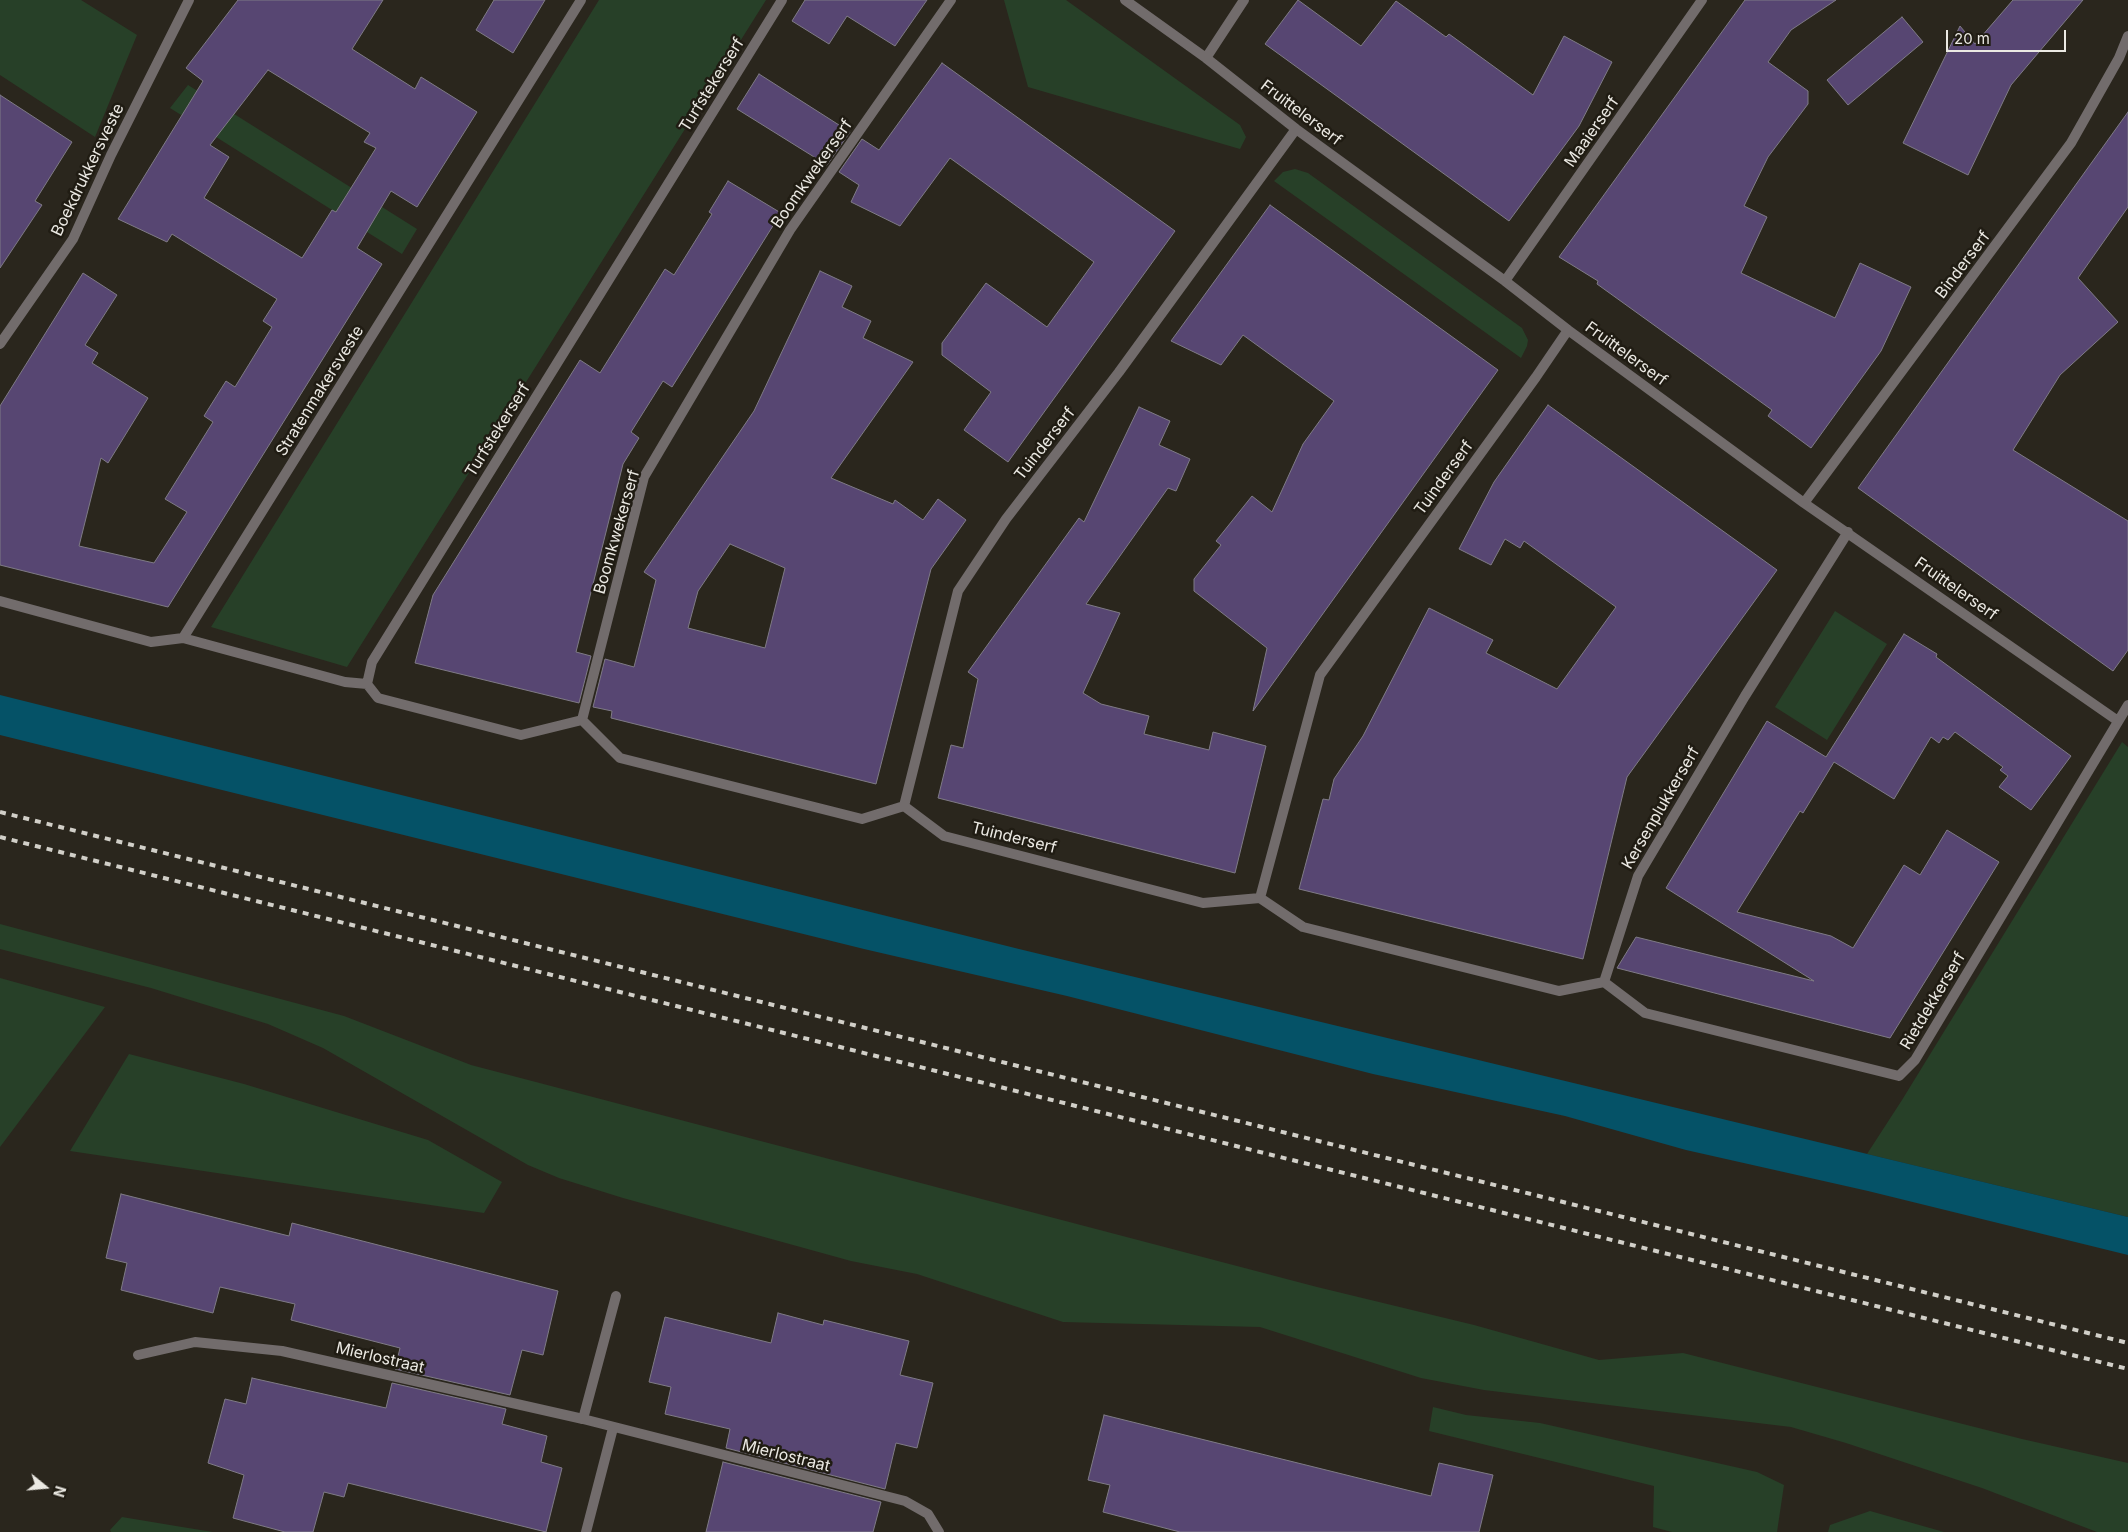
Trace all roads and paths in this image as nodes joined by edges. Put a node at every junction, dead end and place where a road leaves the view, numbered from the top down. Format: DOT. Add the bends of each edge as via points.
graph roads {
  1 [pos="189,0"];
  2 [pos="581,0"];
  3 [pos="782,0"];
  4 [pos="951,0"];
  5 [pos="1125,0"];
  6 [pos="1244,0"];
  7 [pos="1702,0"];
  8 [pos="2128,36"];
  9 [pos="1206,58"];
  10 [pos="1296,128"];
  11 [pos="1505,281"];
  12 [pos="1568,330"];
  13 [pos="0,344"];
  14 [pos="1804,503"];
  15 [pos="1848,532"];
  16 [pos="0,601"];
  17 [pos="183,638"];
  18 [pos="367,684"];
  19 [pos="2128,705"];
  20 [pos="582,720"];
  21 [pos="2118,721"];
  22 [pos="904,806"];
  23 [pos="1260,898"];
  24 [pos="1604,982"];
  25 [pos="616,1296"];
  26 [pos="138,1355"];
  27 [pos="583,1419"];
  28 [pos="613,1428"];
  29 [pos="586,1532"];
  30 [pos="939,1532"];
  1 -- 13 [label="street, Boekdrukkersveste" via="73,239"];
  2 -- 17 [label="street, Stratenmakersveste"];
  3 -- 18 [label="street, Turfstekerserf" via="372,662"];
  4 -- 20 [label="street, Boomkwekerserf" via="790,230 644,477"];
  5 -- 9 [label="street, Fruittelerserf"];
  6 -- 9 [label="street"];
  7 -- 11 [label="street, Maaierserf"];
  8 -- 14 [label="street, Binderserf" via="2071,143"];
  9 -- 10 [label="street, Fruittelerserf"];
  10 -- 11 [label="street, Fruittelerserf"];
  10 -- 22 [label="street, Tuinderserf" via="1119,372 1006,519 958,591"];
  11 -- 12 [label="street, Fruittelerserf"];
  12 -- 14 [label="street, Fruittelerserf"];
  12 -- 23 [label="street, Tuinderserf" via="1320,675"];
  14 -- 15 [label="street, Fruittelerserf"];
  15 -- 21 [label="street, Fruittelerserf"];
  15 -- 24 [label="street, Kersenplukkerserf" via="1638,876"];
  16 -- 17 [label="street" via="151,642"];
  17 -- 18 [label="street" via="345,682"];
  18 -- 20 [label="street" via="378,698 521,735"];
  19 -- 21 [label="street"];
  20 -- 22 [label="street" via="620,758 862,819"];
  21 -- 24 [label="street, Rietdekkerserf" via="1915,1060 1898,1076 1645,1013"];
  22 -- 23 [label="street, Tuinderserf" via="944,836 1203,903"];
  23 -- 24 [label="street" via="1303,927 1559,991"];
  25 -- 27 [label="street"];
  26 -- 27 [label="street, Mierlostraat" via="195,1342 282,1351"];
  27 -- 28 [label="street, Mierlostraat"];
  28 -- 29 [label="street"];
  28 -- 30 [label="street, Mierlostraat" via="905,1501 928,1514"];
}
